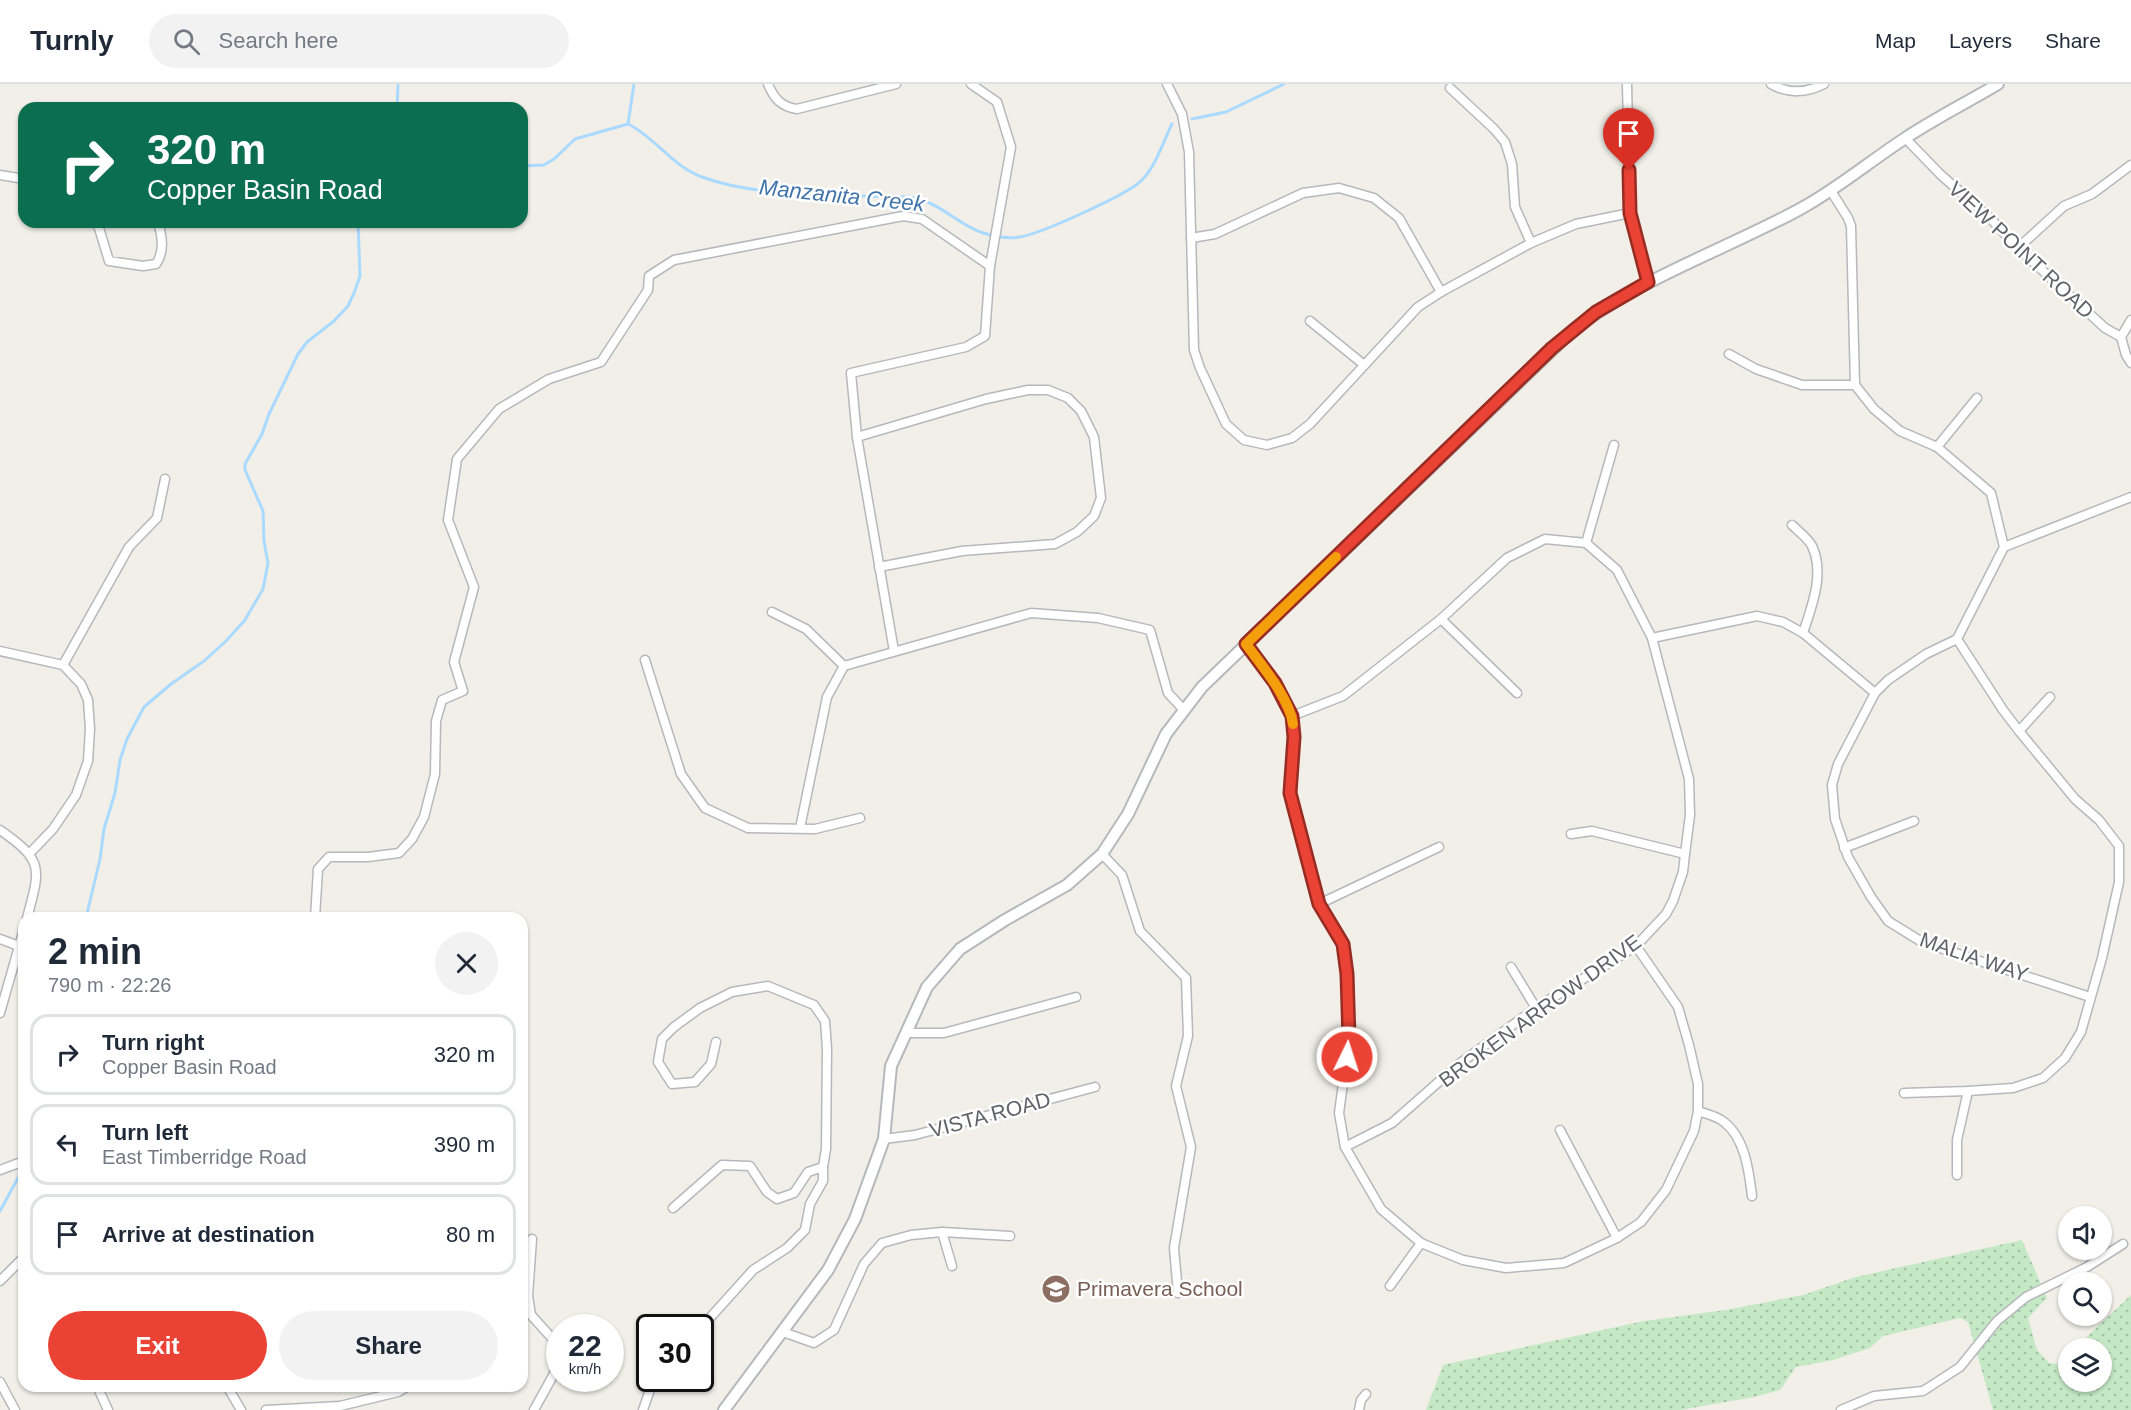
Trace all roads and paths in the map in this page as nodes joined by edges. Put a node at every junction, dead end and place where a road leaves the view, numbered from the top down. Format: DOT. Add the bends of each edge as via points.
graph roads {
  1 [pos="768,84"];
  2 [pos="897,84"];
  3 [pos="971,84"];
  4 [pos="1167,84"];
  5 [pos="1627,84"];
  6 [pos="1771,84"];
  7 [pos="1824,84"];
  8 [pos="1998,84"];
  9 [pos="1450,88"];
  10 [pos="1983,88"];
  11 [pos="1905,138"];
  12 [pos="2131,165"];
  13 [pos="0,175"];
  14 [pos="18,178"];
  15 [pos="1832,191"];
  16 [pos="1630,213"];
  17 [pos="99,228"];
  18 [pos="159,228"];
  19 [pos="1191,238"];
  20 [pos="1532,243"];
  21 [pos="2018,248"];
  22 [pos="990,266"];
  23 [pos="1648,282"];
  24 [pos="1442,292"];
  25 [pos="2131,320"];
  26 [pos="1310,321"];
  27 [pos="2121,338"];
  28 [pos="1729,354"];
  29 [pos="2131,363"];
  30 [pos="1364,364"];
  31 [pos="1855,385"];
  32 [pos="1977,398"];
  33 [pos="856,436"];
  34 [pos="1614,445"];
  35 [pos="1937,447"];
  36 [pos="165,479"];
  37 [pos="2131,497"];
  38 [pos="1792,525"];
  39 [pos="1586,543"];
  40 [pos="2004,547"];
  41 [pos="879,567"];
  42 [pos="772,612"];
  43 [pos="1440,620"];
  44 [pos="1803,633"];
  45 [pos="1652,638"];
  46 [pos="1957,639"];
  47 [pos="1246,644"];
  48 [pos="0,651"];
  49 [pos="894,651"];
  50 [pos="645,660"];
  51 [pos="63,665"];
  52 [pos="844,666"];
  53 [pos="1517,693"];
  54 [pos="1875,693"];
  55 [pos="2050,697"];
  56 [pos="1183,709"];
  57 [pos="1292,716"];
  58 [pos="2019,731"];
  59 [pos="860,818"];
  60 [pos="1914,821"];
  61 [pos="800,828"];
  62 [pos="0,830"];
  63 [pos="1571,834"];
  64 [pos="1439,847"];
  65 [pos="1844,848"];
  66 [pos="29,854"];
  67 [pos="1102,854"];
  68 [pos="1685,854"];
  69 [pos="1319,904"];
  70 [pos="29,912"];
  71 [pos="315,912"];
  72 [pos="0,939"];
  73 [pos="18,945"];
  74 [pos="1636,946"];
  75 [pos="18,953"];
  76 [pos="1511,967"];
  77 [pos="1076,997"];
  78 [pos="2090,997"];
  79 [pos="1536,1008"];
  80 [pos="0,1013"];
  81 [pos="906,1033"];
  82 [pos="716,1042"];
  83 [pos="1095,1087"];
  84 [pos="1968,1091"];
  85 [pos="1904,1093"];
  86 [pos="1698,1111"];
  87 [pos="1560,1130"];
  88 [pos="884,1139"];
  89 [pos="1345,1147"];
  90 [pos="18,1163"];
  91 [pos="822,1167"];
  92 [pos="0,1170"];
  93 [pos="1957,1175"];
  94 [pos="1752,1196"];
  95 [pos="673,1208"];
  96 [pos="942,1232"];
  97 [pos="1010,1236"];
  98 [pos="1617,1238"];
  99 [pos="532,1239"];
  100 [pos="1421,1243"];
  101 [pos="2123,1244"];
  102 [pos="18,1263"];
  103 [pos="952,1266"];
  104 [pos="0,1281"];
  105 [pos="1390,1286"];
  106 [pos="1178,1293"];
  107 [pos="713,1314"];
  108 [pos="546,1332"];
  109 [pos="783,1332"];
  110 [pos="0,1382"];
  111 [pos="546,1388"];
  112 [pos="100,1392"];
  113 [pos="230,1392"];
  114 [pos="398,1392"];
  115 [pos="649,1392"];
  116 [pos="1366,1394"];
  117 [pos="15,1410"];
  118 [pos="108,1410"];
  119 [pos="241,1410"];
  120 [pos="266,1410"];
  121 [pos="534,1410"];
  122 [pos="643,1410"];
  123 [pos="724,1410"];
  124 [pos="1359,1410"];
  125 [pos="1841,1410"];
  1 -- 2 [label="street" via="784,107 797,110"];
  3 -- 22 [label="street" via="997,102 1011,147"];
  4 -- 19 [label="street" via="1182,114 1189,152"];
  5 -- 16 [label="street"];
  6 -- 7 [label="street" via="1801,92"];
  8 -- 10 [label="street"];
  9 -- 20 [label="street" via="1505,142 1512,164 1515,207"];
  10 -- 11 [label="street"];
  11 -- 15 [label="street"];
  11 -- 21 [label="street, VIEW POINT ROAD"];
  12 -- 21 [label="street" via="2092,194 2064,206"];
  13 -- 14 [label="street"];
  15 -- 23 [label="street"];
  15 -- 31 [label="street" via="1851,226"];
  16 -- 20 [label="street" via="1576,224"];
  16 -- 23 [label="street"];
  17 -- 18 [label="street" via="109,261 143,266 156,264 162,256"];
  19 -- 24 [label="street" via="1215,234 1303,193 1339,188 1374,198 1399,218"];
  19 -- 30 [label="street" via="1194,350 1226,424 1244,440 1267,445 1292,438 1310,424"];
  20 -- 24 [label="street"];
  21 -- 27 [label="street, VIEW POINT ROAD"];
  22 -- 33 [label="street" via="985,336 966,347 851,373"];
  22 -- 71 [label="street" via="922,219 903,216 674,260 649,276 648,290 601,362 549,379 499,409 457,459 448,520 474,586 454,662 463,691 442,700 436,721 435,774 424,818 399,853 329,857 318,868"];
  23 -- 47 [label="street" via="1596,312 1552,348"];
  24 -- 30 [label="street" via="1418,307"];
  25 -- 27 [label="street"];
  26 -- 30 [label="street"];
  27 -- 29 [label="street"];
  28 -- 31 [label="street" via="1756,369 1802,385"];
  31 -- 35 [label="street" via="1874,409 1900,431"];
  32 -- 35 [label="street"];
  33 -- 41 [label="street"];
  33 -- 41 [label="street" via="986,399 1048,390 1068,398 1082,411 1094,437 1101,498 1094,516 1077,532 1055,544 962,551"];
  34 -- 39 [label="street"];
  35 -- 40 [label="street" via="1991,493"];
  36 -- 51 [label="street" via="157,518 129,547"];
  37 -- 40 [label="street"];
  38 -- 44 [label="street" via="1812,544 1818,567 1814,601"];
  39 -- 43 [label="street" via="1545,539 1507,558"];
  39 -- 45 [label="street, BROKEN ARROW DRIVE" via="1617,570"];
  40 -- 46 [label="street"];
  41 -- 49 [label="street"];
  42 -- 52 [label="street" via="806,629"];
  43 -- 53 [label="street"];
  43 -- 57 [label="street" via="1342,696"];
  44 -- 45 [label="street" via="1783,622 1757,616"];
  44 -- 54 [label="street"];
  45 -- 68 [label="street, BROKEN ARROW DRIVE" via="1689,779"];
  46 -- 54 [label="street, MALIA WAY" via="1926,654"];
  46 -- 58 [label="street"];
  47 -- 56 [label="street"];
  47 -- 57 [label="street" via="1275,683"];
  48 -- 51 [label="street"];
  49 -- 52 [label="street"];
  49 -- 56 [label="street" via="1030,613 1098,618 1150,630 1168,693"];
  50 -- 61 [label="street" via="681,774 705,807 748,828"];
  51 -- 66 [label="street" via="81,684 88,700 88,761 76,795"];
  52 -- 61 [label="street" via="827,697"];
  54 -- 65 [label="street, MALIA WAY" via="1838,764 1832,785 1835,819"];
  55 -- 58 [label="street"];
  56 -- 67 [label="street" via="1166,734 1128,814"];
  57 -- 69 [label="street" via="1290,793"];
  58 -- 78 [label="street" via="2075,800 2099,820 2119,846 2119,882"];
  59 -- 61 [label="street" via="815,829"];
  60 -- 65 [label="street"];
  62 -- 66 [label="street"];
  63 -- 68 [label="street" via="1592,831"];
  64 -- 69 [label="street"];
  65 -- 78 [label="street, MALIA WAY" via="1871,897 1888,921 1901,931 1922,942"];
  66 -- 70 [label="street" via="37,883"];
  67 -- 81 [label="street" via="1067,885 960,949 927,987"];
  67 -- 106 [label="street" via="1122,875 1140,931 1186,978 1188,1036 1176,1086 1191,1147 1174,1248"];
  68 -- 74 [label="street, BROKEN ARROW DRIVE" via="1683,872 1666,914"];
  69 -- 89 [label="street" via="1343,944 1347,974 1349,1039 1339,1113"];
  72 -- 73 [label="street"];
  74 -- 79 [label="street, BROKEN ARROW DRIVE"];
  74 -- 86 [label="street" via="1678,1007 1698,1084"];
  75 -- 80 [label="street"];
  76 -- 79 [label="street"];
  77 -- 81 [label="street" via="944,1033"];
  78 -- 84 [label="street" via="2080,1032 2065,1058 2043,1078 2013,1088"];
  79 -- 89 [label="street, BROKEN ARROW DRIVE" via="1459,1064 1392,1123"];
  81 -- 88 [label="street" via="891,1066"];
  82 -- 91 [label="street" via="711,1064 695,1082 672,1084 658,1062 662,1039 674,1027 732,992 768,986 814,1005 825,1021 827,1049 826,1149"];
  83 -- 88 [label="street, VISTA ROAD" via="915,1135"];
  84 -- 85 [label="street"];
  84 -- 93 [label="street" via="1957,1140"];
  86 -- 94 [label="street" via="1725,1122 1736,1136 1746,1158"];
  86 -- 98 [label="street" via="1694,1131 1666,1190 1641,1221"];
  87 -- 98 [label="street"];
  88 -- 109 [label="street" via="855,1219 828,1270"];
  89 -- 100 [label="street" via="1382,1209"];
  90 -- 92 [label="street"];
  91 -- 95 [label="street" via="808,1172 794,1193 777,1199 767,1192 750,1166 722,1165"];
  91 -- 107 [label="street" via="823,1180 810,1204 805,1230 787,1248 753,1270"];
  96 -- 97 [label="street"];
  96 -- 103 [label="street"];
  96 -- 109 [label="street" via="882,1243 864,1264 834,1330 814,1343"];
  98 -- 100 [label="street" via="1564,1263 1506,1268 1463,1260"];
  99 -- 108 [label="street" via="528,1296 531,1315"];
  100 -- 105 [label="street"];
  101 -- 125 [label="street" via="2087,1268 2026,1297 1996,1321 1960,1367 1923,1391 1874,1396"];
  102 -- 104 [label="street"];
  109 -- 123 [label="street"];
  110 -- 117 [label="street"];
  111 -- 121 [label="street"];
  112 -- 118 [label="street"];
  113 -- 119 [label="street"];
  114 -- 120 [label="street" via="340,1406"];
  115 -- 122 [label="street"];
  116 -- 124 [label="street"];
}
